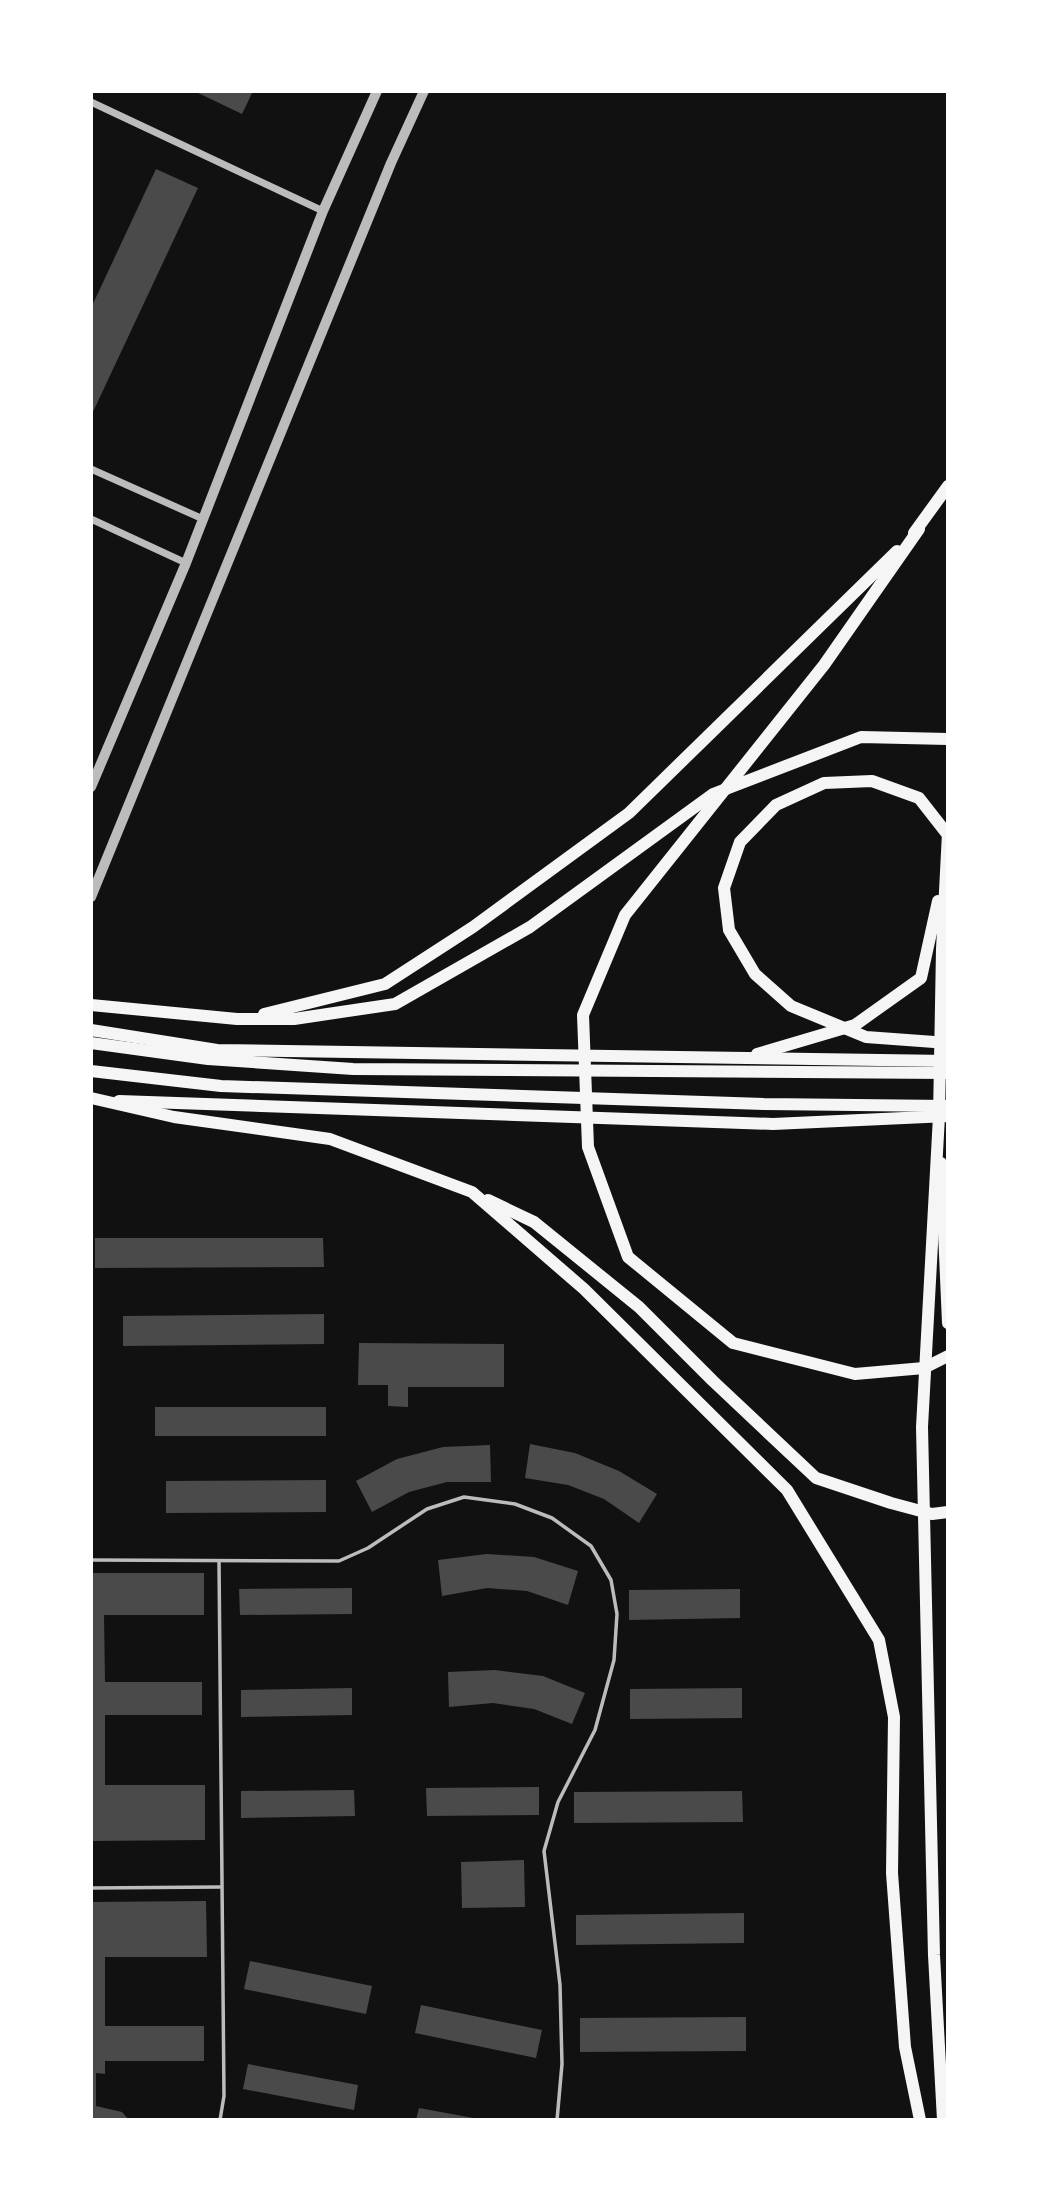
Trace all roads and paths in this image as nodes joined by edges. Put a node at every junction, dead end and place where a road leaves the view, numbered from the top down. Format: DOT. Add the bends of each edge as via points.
graph roads {
  1 [pos="377,91"];
  2 [pos="424,91"];
  3 [pos="91,102"];
  4 [pos="323,211"];
  5 [pos="91,468"];
  6 [pos="948,486"];
  7 [pos="91,519"];
  8 [pos="203,519"];
  9 [pos="919,529"];
  10 [pos="186,563"];
  11 [pos="948,739"];
  12 [pos="91,787"];
  13 [pos="948,834"];
  14 [pos="946,863"];
  15 [pos="91,897"];
  16 [pos="91,1005"];
  17 [pos="237,1019"];
  18 [pos="91,1030"];
  19 [pos="91,1043"];
  20 [pos="948,1043"];
  21 [pos="745,1058"];
  22 [pos="944,1061"];
  23 [pos="91,1071"];
  24 [pos="948,1073"];
  25 [pos="91,1099"];
  26 [pos="945,1113"];
  27 [pos="472,1192"];
  28 [pos="948,1323"];
  29 [pos="948,1356"];
  30 [pos="948,1512"];
  31 [pos="91,1560"];
  32 [pos="219,1561"];
  33 [pos="220,1887"];
  34 [pos="91,1888"];
  35 [pos="220,2120"];
  36 [pos="557,2120"];
  37 [pos="920,2120"];
  38 [pos="943,2120"];
  1 -- 4 [label="street"];
  2 -- 15 [label="street"];
  3 -- 4 [label="street"];
  4 -- 8 [label="street"];
  5 -- 8 [label="street"];
  6 -- 9 [label="main road"];
  7 -- 10 [label="street"];
  8 -- 10 [label="street"];
  9 -- 17 [label="main road" via="629,813 474,927 385,984"];
  9 -- 29 [label="main road" via="824,665 625,915 583,1015 587,1133 628,1257 733,1343 855,1374 924,1368"];
  10 -- 12 [label="street"];
  11 -- 17 [label="main road" via="861,737 713,793 530,927 395,1004 294,1018"];
  13 -- 14 [label="main road"];
  13 -- 20 [label="main road" via="919,798 872,781 824,783 776,805 740,842 724,888 729,930 755,974 791,1006 866,1037"];
  14 -- 21 [label="main road" via="921,978 855,1025"];
  14 -- 22 [label="main road"];
  16 -- 17 [label="main road"];
  18 -- 21 [label="main road" via="217,1050"];
  19 -- 24 [label="main road" via="208,1059 353,1069"];
  21 -- 22 [label="main road"];
  22 -- 26 [label="main road"];
  23 -- 26 [label="main road" via="221,1086"];
  25 -- 26 [label="main road" via="774,1124"];
  25 -- 27 [label="main road" via="174,1117 330,1139"];
  26 -- 28 [label="main road"];
  26 -- 38 [label="main road" via="922,1427 934,1955"];
  27 -- 30 [label="main road" via="534,1222 639,1307 816,1478 932,1514"];
  27 -- 37 [label="main road" via="584,1289 787,1490 879,1640 894,1717 892,1873 905,2047"];
  31 -- 32 [label="lane"];
  32 -- 33 [label="lane"];
  32 -- 36 [label="lane" via="339,1561 368,1548 427,1509 464,1497 515,1504 552,1518 591,1546 611,1580 617,1614 615,1649 595,1730 558,1802 544,1851 560,1985 562,2064"];
  33 -- 34 [label="lane"];
  33 -- 35 [label="lane"];
}
